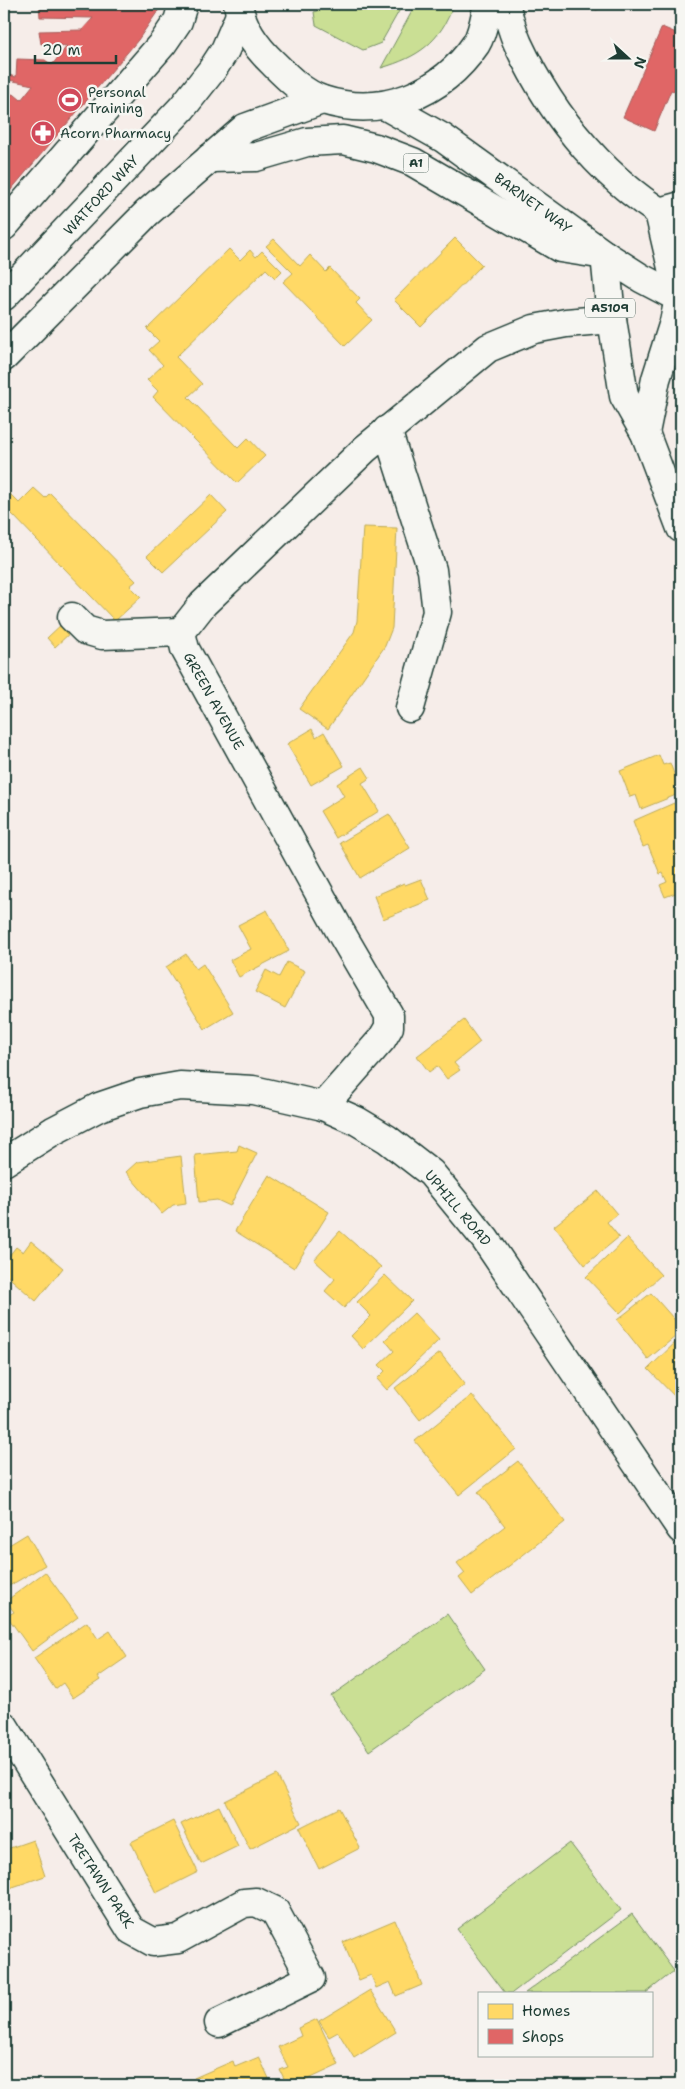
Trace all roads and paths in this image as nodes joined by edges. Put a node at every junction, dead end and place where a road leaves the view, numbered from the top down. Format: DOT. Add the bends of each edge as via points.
graph roads {
  1 [pos="183,4"];
  2 [pos="488,4"];
  3 [pos="505,4"];
  4 [pos="239,9"];
  5 [pos="322,100"];
  6 [pos="386,106"];
  7 [pos="210,158"];
  8 [pos="674,214"];
  9 [pos="4,226"];
  10 [pos="605,255"];
  11 [pos="4,296"];
  12 [pos="680,299"];
  13 [pos="612,319"];
  14 [pos="4,357"];
  15 [pos="387,430"];
  16 [pos="645,433"];
  17 [pos="681,528"];
  18 [pos="72,616"];
  19 [pos="181,632"];
  20 [pos="410,708"];
  21 [pos="323,1106"];
  22 [pos="4,1162"];
  23 [pos="681,1529"];
  24 [pos="4,1726"];
  25 [pos="219,2023"];
  1 -- 9 [label="main road" via="178,21 163,43"];
  2 -- 6 [label="main road" via="477,42 456,67 422,93"];
  3 -- 8 [label="main road" via="518,43 546,94 577,139 611,175"];
  4 -- 5 [label="main road" via="258,49 292,82"];
  4 -- 11 [label="main road, WATFORD WAY" via="225,50 182,108"];
  5 -- 6 [label="main road"];
  5 -- 7 [label="main road" via="245,128"];
  6 -- 10 [label="main road, BARNET WAY / A1" via="443,138"];
  7 -- 10 [label="main road, A1" via="256,157 306,142 343,140 376,148 413,162 560,248"];
  7 -- 14 [label="main road" via="147,213"];
  8 -- 12 [label="main road"];
  10 -- 12 [label="main road, BARNET WAY / A1"];
  10 -- 13 [label="main road, A5109"];
  12 -- 16 [label="main road" via="656,379"];
  13 -- 15 [label="main road" via="534,329 488,348"];
  13 -- 16 [label="main road, A5109" via="624,396"];
  15 -- 19 [label="main road" via="203,604"];
  15 -- 20 [label="main road" via="432,570 438,612"];
  16 -- 17 [label="main road, A5109"];
  18 -- 19 [label="main road" via="85,630 102,635"];
  19 -- 21 [label="main road, GREEN AVENUE" via="185,649 389,1015 389,1027 382,1039"];
  21 -- 22 [label="main road, UPHILL ROAD" via="252,1090 180,1086 140,1093 100,1107 52,1130"];
  21 -- 23 [label="main road, UPHILL ROAD" via="387,1139 431,1173 485,1239"];
  24 -- 25 [label="main road, TRETAWN PARK" via="131,1930 153,1942 178,1939 244,1903 256,1902 275,1911 311,1978"];
}
